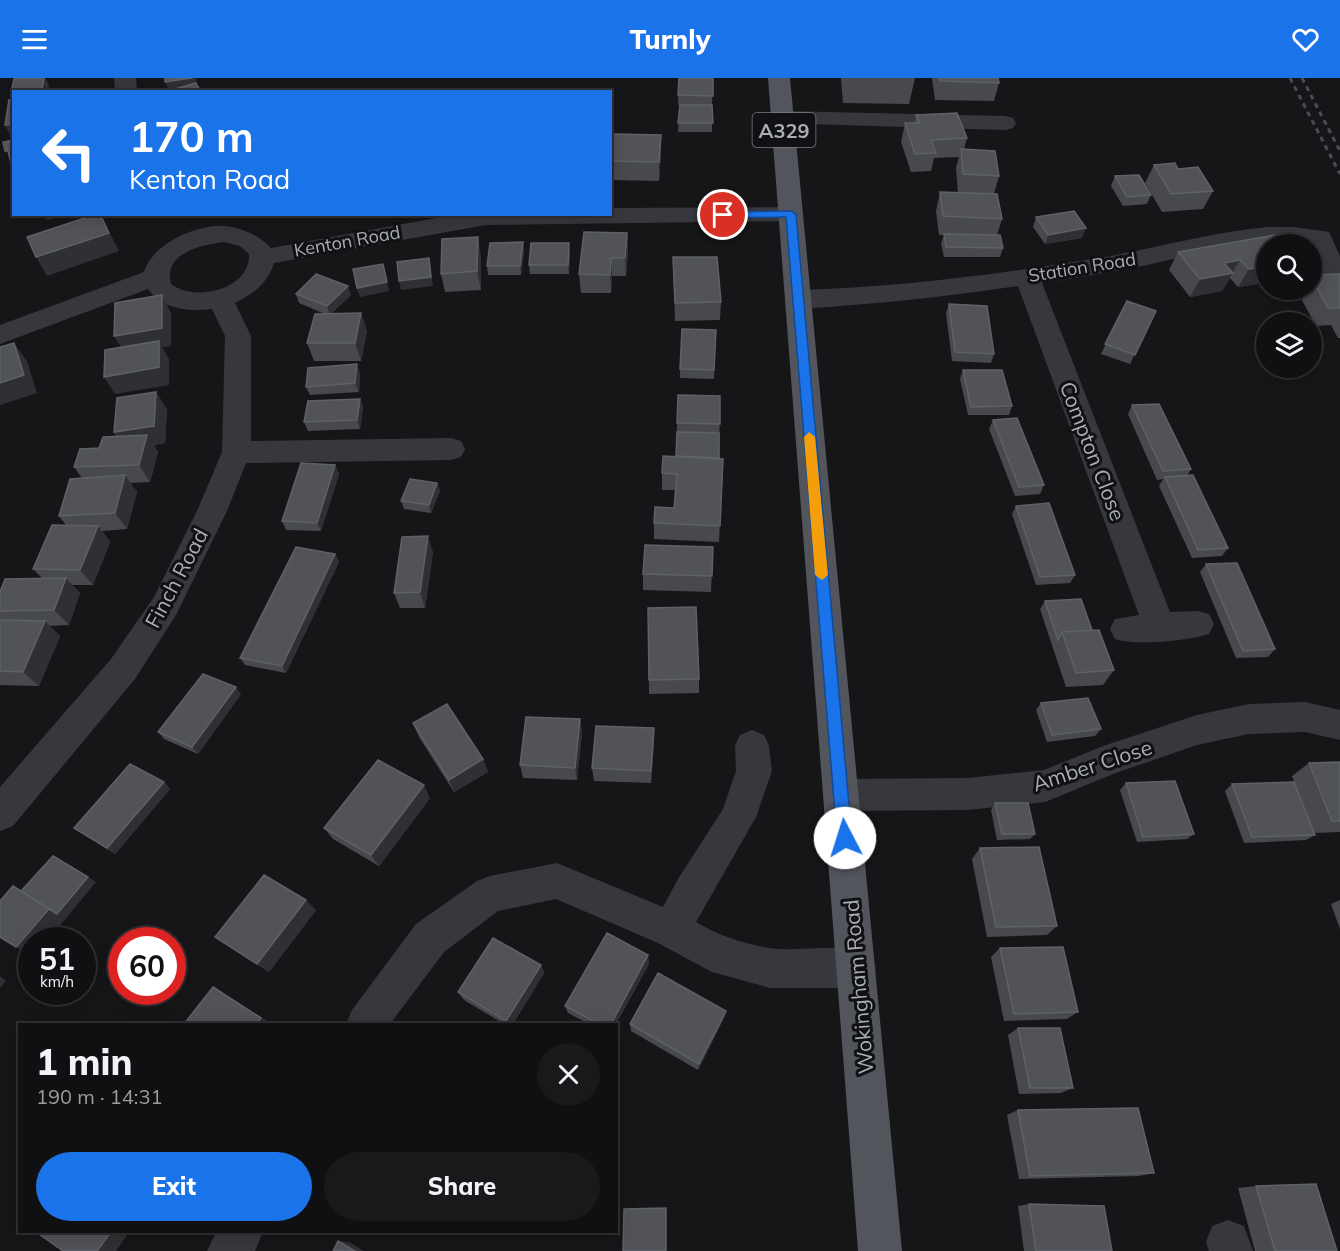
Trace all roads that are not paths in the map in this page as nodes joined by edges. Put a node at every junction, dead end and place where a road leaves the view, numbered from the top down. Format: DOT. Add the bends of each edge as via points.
graph roads {
  1 [pos="779,78"];
  2 [pos="783,118"];
  3 [pos="1005,123"];
  4 [pos="791,214"];
  5 [pos="588,216"];
  6 [pos="612,216"];
  7 [pos="263,256"];
  8 [pos="1027,276"];
  9 [pos="156,277"];
  10 [pos="1338,282"];
  11 [pos="220,299"];
  12 [pos="798,299"];
  13 [pos="0,335"];
  14 [pos="451,448"];
  15 [pos="236,452"];
  16 [pos="1198,624"];
  17 [pos="1160,627"];
  18 [pos="1126,629"];
  19 [pos="1340,725"];
  20 [pos="752,746"];
  21 [pos="841,795"];
  22 [pos="0,814"];
  23 [pos="672,930"];
  24 [pos="856,968"];
  25 [pos="367,1023"];
  26 [pos="240,1233"];
  27 [pos="229,1251"];
  28 [pos="880,1251"];
  1 -- 2 [label="main road, Wokingham Road / A329"];
  2 -- 3 [label="street"];
  2 -- 4 [label="main road, Wokingham Road / A329"];
  4 -- 6 [label="street, Kenton Road"];
  4 -- 12 [label="main road, Wokingham Road / A329"];
  5 -- 7 [label="street, Kenton Road" via="486,217"];
  7 -- 9 [label="street" via="258,248 238,236 191,231 166,255"];
  7 -- 11 [label="street" via="257,276 242,289"];
  8 -- 10 [label="street, Station Road" via="1248,237 1300,234 1320,238"];
  8 -- 12 [label="street, Station Road" via="858,297"];
  8 -- 17 [label="street, Compton Close"];
  9 -- 11 [label="street" via="169,296 184,301"];
  9 -- 13 [label="street"];
  11 -- 15 [label="street, Finch Road" via="238,336"];
  12 -- 21 [label="main road, Wokingham Road / A329"];
  14 -- 15 [label="street"];
  15 -- 22 [label="street, Finch Road" via="165,606 123,669"];
  16 -- 17 [label="street"];
  17 -- 18 [label="street"];
  19 -- 21 [label="street, Amber Close" via="1305,717 1249,719 1197,730 1045,786 967,794"];
  20 -- 23 [label="street" via="754,771 738,817"];
  21 -- 24 [label="main road, Wokingham Road / A329"];
  23 -- 24 [label="street" via="712,953 770,968"];
  23 -- 25 [label="street" via="557,881 490,894 430,938"];
  24 -- 28 [label="main road, Wokingham Road / A329"];
  26 -- 27 [label="street"];
}
